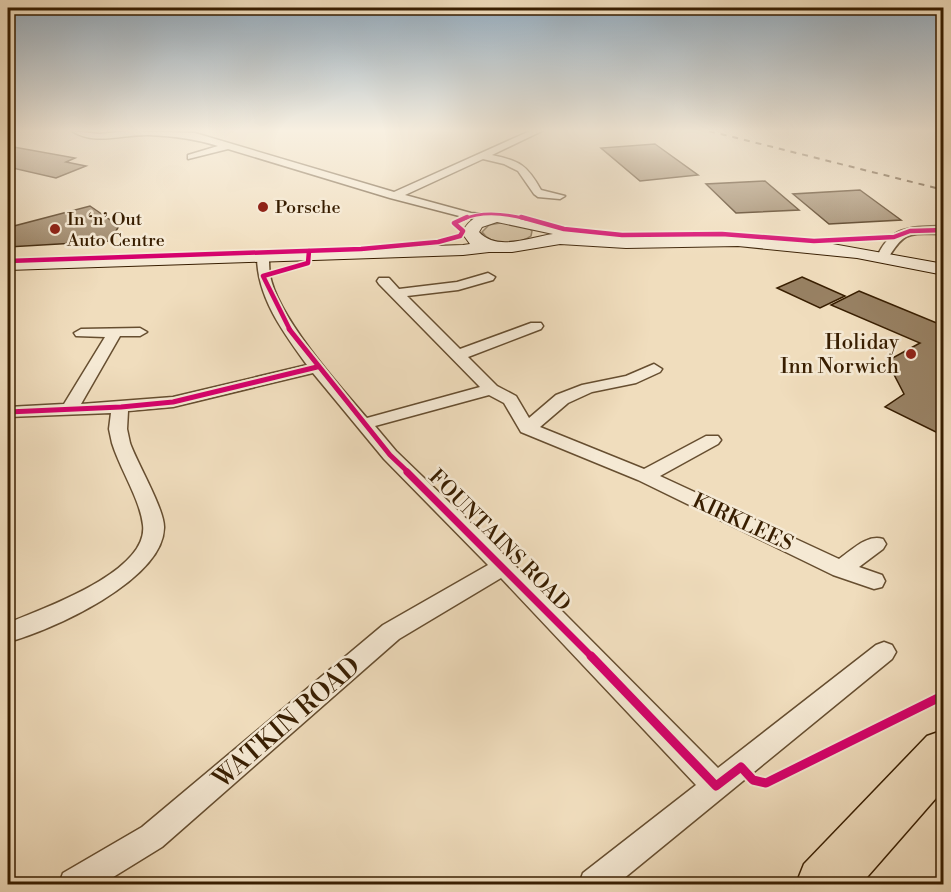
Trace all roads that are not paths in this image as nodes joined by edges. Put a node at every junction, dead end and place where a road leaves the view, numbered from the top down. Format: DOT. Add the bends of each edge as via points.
graph roads {
  1 [pos="318,173"];
  2 [pos="444,173"];
  3 [pos="527,173"];
  4 [pos="394,195"];
  5 [pos="560,196"];
  6 [pos="416,202"];
  7 [pos="494,218"];
  8 [pos="944,230"];
  9 [pos="471,233"];
  10 [pos="538,233"];
  11 [pos="490,246"];
  12 [pos="366,252"];
  13 [pos="263,256"];
  14 [pos="883,257"];
  15 [pos="8,265"];
  16 [pos="944,270"];
  17 [pos="488,277"];
  18 [pos="384,281"];
  19 [pos="398,293"];
  20 [pos="536,326"];
  21 [pos="115,332"];
  22 [pos="140,332"];
  23 [pos="81,333"];
  24 [pos="458,355"];
  25 [pos="317,367"];
  26 [pos="654,369"];
  27 [pos="491,389"];
  28 [pos="121,407"];
  29 [pos="69,410"];
  30 [pos="8,412"];
  31 [pos="364,424"];
  32 [pos="527,428"];
  33 [pos="712,440"];
  34 [pos="645,476"];
  35 [pos="876,544"];
  36 [pos="503,566"];
  37 [pos="841,569"];
  38 [pos="874,581"];
  39 [pos="8,633"];
  40 [pos="884,652"];
  41 [pos="944,752"];
  42 [pos="716,786"];
  43 [pos="74,885"];
  44 [pos="594,885"];
  45 [pos="824,885"];
  1 -- 4 [label="street"];
  2 -- 4 [label="street"];
  3 -- 5 [label="street" via="539,194"];
  4 -- 6 [label="street"];
  6 -- 7 [label="street"];
  6 -- 9 [label="street" via="458,221"];
  7 -- 9 [label="street" via="474,225"];
  7 -- 10 [label="street" via="517,219"];
  8 -- 14 [label="street" via="901,234 886,246"];
  9 -- 11 [label="street"];
  9 -- 12 [label="street" via="438,245"];
  10 -- 11 [label="street" via="516,248"];
  10 -- 14 [label="street" via="560,239 616,243 763,243"];
  11 -- 12 [label="street"];
  12 -- 13 [label="street"];
  13 -- 15 [label="street"];
  13 -- 25 [label="street, FOUNTAINS ROAD" via="260,266 281,315"];
  14 -- 16 [label="street"];
  17 -- 19 [label="street" via="458,286"];
  18 -- 19 [label="street"];
  19 -- 24 [label="street"];
  20 -- 24 [label="street"];
  21 -- 22 [label="street"];
  21 -- 23 [label="street"];
  21 -- 29 [label="street"];
  24 -- 27 [label="street"];
  25 -- 28 [label="street" via="173,402"];
  25 -- 31 [label="street, FOUNTAINS ROAD"];
  26 -- 32 [label="street" via="630,380 588,388 562,399"];
  27 -- 31 [label="street"];
  27 -- 32 [label="street" via="510,400"];
  28 -- 29 [label="street"];
  28 -- 39 [label="street" via="117,417 120,441 154,527 149,551 127,573 88,597"];
  29 -- 30 [label="street"];
  31 -- 36 [label="street, FOUNTAINS ROAD" via="390,455"];
  32 -- 34 [label="street, KIRKLEES"];
  33 -- 34 [label="street"];
  34 -- 37 [label="street, KIRKLEES"];
  35 -- 37 [label="street"];
  36 -- 42 [label="street, FOUNTAINS ROAD"];
  36 -- 43 [label="street, WATKIN ROAD" via="391,632 152,837"];
  37 -- 38 [label="street, KIRKLEES"];
  40 -- 42 [label="street"];
  41 -- 45 [label="highway"];
  42 -- 44 [label="street"];
}
